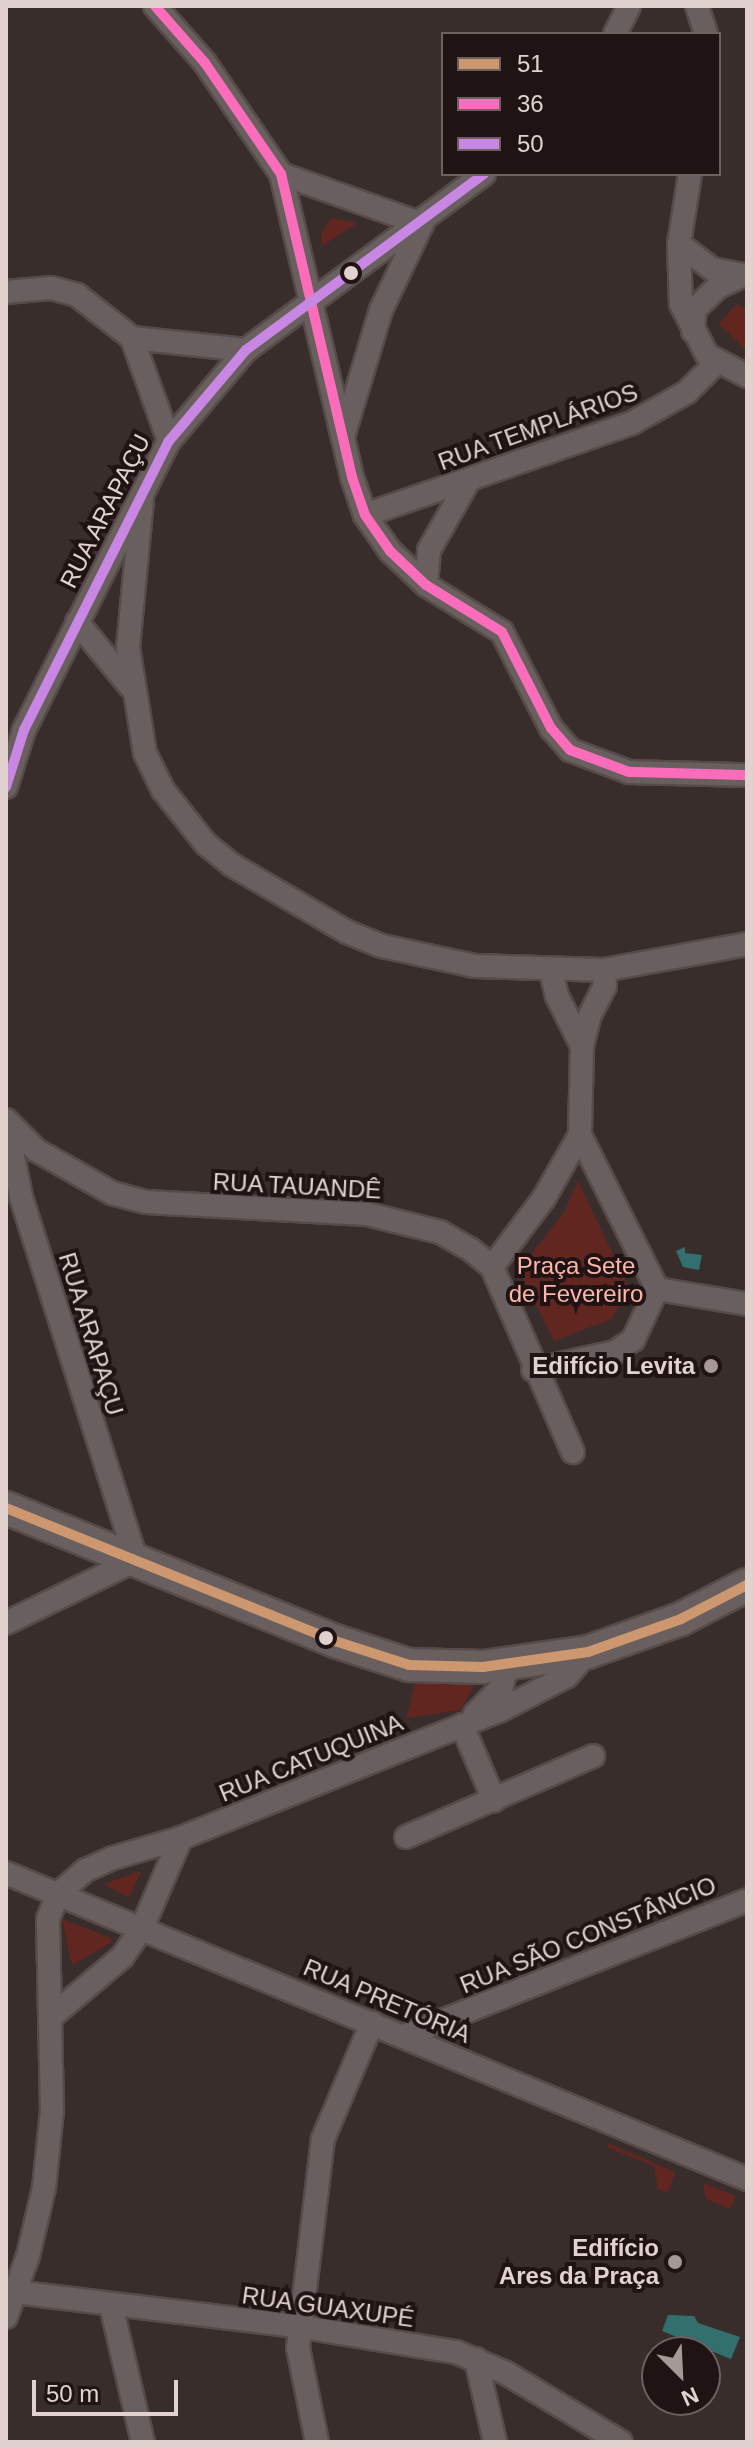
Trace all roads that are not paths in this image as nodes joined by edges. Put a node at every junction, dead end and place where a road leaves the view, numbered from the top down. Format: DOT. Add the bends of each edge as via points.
graph roads {
  1 [pos="155,6"];
  2 [pos="629,6"];
  3 [pos="697,6"];
  4 [pos="616,32"];
  5 [pos="705,32"];
  6 [pos="281,174"];
  7 [pos="482,176"];
  8 [pos="690,176"];
  9 [pos="422,224"];
  10 [pos="679,244"];
  11 [pos="746,275"];
  12 [pos="6,292"];
  13 [pos="311,299"];
  14 [pos="693,331"];
  15 [pos="132,338"];
  16 [pos="246,350"];
  17 [pos="715,364"];
  18 [pos="747,376"];
  19 [pos="342,438"];
  20 [pos="169,441"];
  21 [pos="469,480"];
  22 [pos="142,500"];
  23 [pos="365,515"];
  24 [pos="426,585"];
  25 [pos="77,622"];
  26 [pos="130,686"];
  27 [pos="747,775"];
  28 [pos="6,787"];
  29 [pos="747,944"];
  30 [pos="604,970"];
  31 [pos="551,972"];
  32 [pos="596,1001"];
  33 [pos="564,1004"];
  34 [pos="582,1046"];
  35 [pos="6,1121"];
  36 [pos="580,1135"];
  37 [pos="492,1267"];
  38 [pos="657,1289"];
  39 [pos="747,1304"];
  40 [pos="533,1370"];
  41 [pos="573,1452"];
  42 [pos="6,1508"];
  43 [pos="136,1560"];
  44 [pos="747,1585"];
  45 [pos="6,1623"];
  46 [pos="588,1652"];
  47 [pos="507,1664"];
  48 [pos="462,1725"];
  49 [pos="593,1756"];
  50 [pos="494,1800"];
  51 [pos="406,1837"];
  52 [pos="181,1838"];
  53 [pos="6,1873"];
  54 [pos="58,1894"];
  55 [pos="747,1900"];
  56 [pos="142,1928"];
  57 [pos="52,2016"];
  58 [pos="372,2023"];
  59 [pos="404,2036"];
  60 [pos="747,2179"];
  61 [pos="11,2292"];
  62 [pos="111,2305"];
  63 [pos="6,2317"];
  64 [pos="303,2327"];
  65 [pos="476,2359"];
  66 [pos="143,2442"];
  67 [pos="317,2442"];
  68 [pos="495,2442"];
  69 [pos="621,2442"];
  1 -- 6 [label="street" via="205,63"];
  2 -- 4 [label="street"];
  3 -- 5 [label="street"];
  6 -- 9 [label="street"];
  6 -- 13 [label="street"];
  7 -- 9 [label="street, RUA ARAPAÇU"];
  8 -- 10 [label="street"];
  9 -- 13 [label="street, RUA ARAPAÇU"];
  9 -- 19 [label="street" via="381,310"];
  10 -- 11 [label="street" via="712,269"];
  10 -- 14 [label="street" via="677,284"];
  11 -- 14 [label="street" via="718,287 695,309"];
  12 -- 15 [label="street" via="51,288 77,295"];
  13 -- 16 [label="street, RUA ARAPAÇU"];
  13 -- 19 [label="street"];
  14 -- 17 [label="street"];
  15 -- 16 [label="street"];
  15 -- 20 [label="street"];
  16 -- 20 [label="street, RUA ARAPAÇU"];
  17 -- 18 [label="street"];
  17 -- 21 [label="street, RUA TEMPLÁRIOS" via="687,392 632,423"];
  19 -- 23 [label="street"];
  20 -- 22 [label="street, RUA ARAPAÇU"];
  21 -- 23 [label="street, RUA TEMPLÁRIOS"];
  21 -- 24 [label="street" via="429,550"];
  22 -- 25 [label="street, RUA ARAPAÇU"];
  22 -- 26 [label="street" via="130,594"];
  23 -- 24 [label="street" via="390,551"];
  24 -- 27 [label="street" via="502,632 551,728 570,750 629,772"];
  25 -- 26 [label="street"];
  25 -- 28 [label="street, RUA ARAPAÇU" via="24,730"];
  26 -- 31 [label="street" via="145,753 163,790 206,844 232,865 347,932 382,946 475,966"];
  29 -- 30 [label="street"];
  30 -- 31 [label="street"];
  30 -- 32 [label="street" via="605,986"];
  31 -- 33 [label="street"];
  32 -- 33 [label="street"];
  32 -- 34 [label="street"];
  33 -- 34 [label="street"];
  34 -- 36 [label="street"];
  35 -- 37 [label="street, RUA TAUANDÊ" via="36,1150 112,1193 146,1202 402,1219 440,1232"];
  35 -- 43 [label="street, RUA ARAPAÇU" via="21,1197"];
  36 -- 37 [label="street" via="527,1223"];
  36 -- 38 [label="street"];
  37 -- 40 [label="street"];
  38 -- 39 [label="street"];
  38 -- 40 [label="street" via="639,1331 615,1352"];
  40 -- 41 [label="street"];
  42 -- 43 [label="main road"];
  43 -- 45 [label="street"];
  43 -- 47 [label="main road" via="409,1665"];
  44 -- 46 [label="main road" via="681,1619"];
  46 -- 47 [label="main road"];
  46 -- 48 [label="street, RUA CATUQUINA" via="567,1676"];
  47 -- 48 [label="street, RUA CATUQUINA" via="502,1687"];
  48 -- 50 [label="street"];
  48 -- 52 [label="street, RUA CATUQUINA"];
  49 -- 50 [label="street"];
  50 -- 51 [label="street"];
  52 -- 54 [label="street, RUA CATUQUINA" via="86,1870"];
  52 -- 56 [label="street"];
  53 -- 54 [label="street, RUA PRETÓRIA"];
  54 -- 56 [label="street, RUA PRETÓRIA"];
  54 -- 57 [label="street" via="48,1919"];
  55 -- 59 [label="street, RUA SÃO CONSTÂNCIO"];
  56 -- 57 [label="street" via="122,1957"];
  56 -- 58 [label="street, RUA PRETÓRIA"];
  57 -- 61 [label="street" via="52,2111 44,2188"];
  58 -- 59 [label="street, RUA PRETÓRIA"];
  58 -- 64 [label="street" via="323,2139"];
  59 -- 60 [label="street, RUA PRETÓRIA"];
  61 -- 62 [label="street, RUA GUAXUPÉ"];
  61 -- 63 [label="street"];
  62 -- 64 [label="street, RUA GUAXUPÉ"];
  62 -- 66 [label="street"];
  64 -- 65 [label="street, RUA GUAXUPÉ"];
  64 -- 67 [label="street" via="298,2364"];
  65 -- 68 [label="street"];
  65 -- 69 [label="street, RUA GUAXUPÉ"];
}
